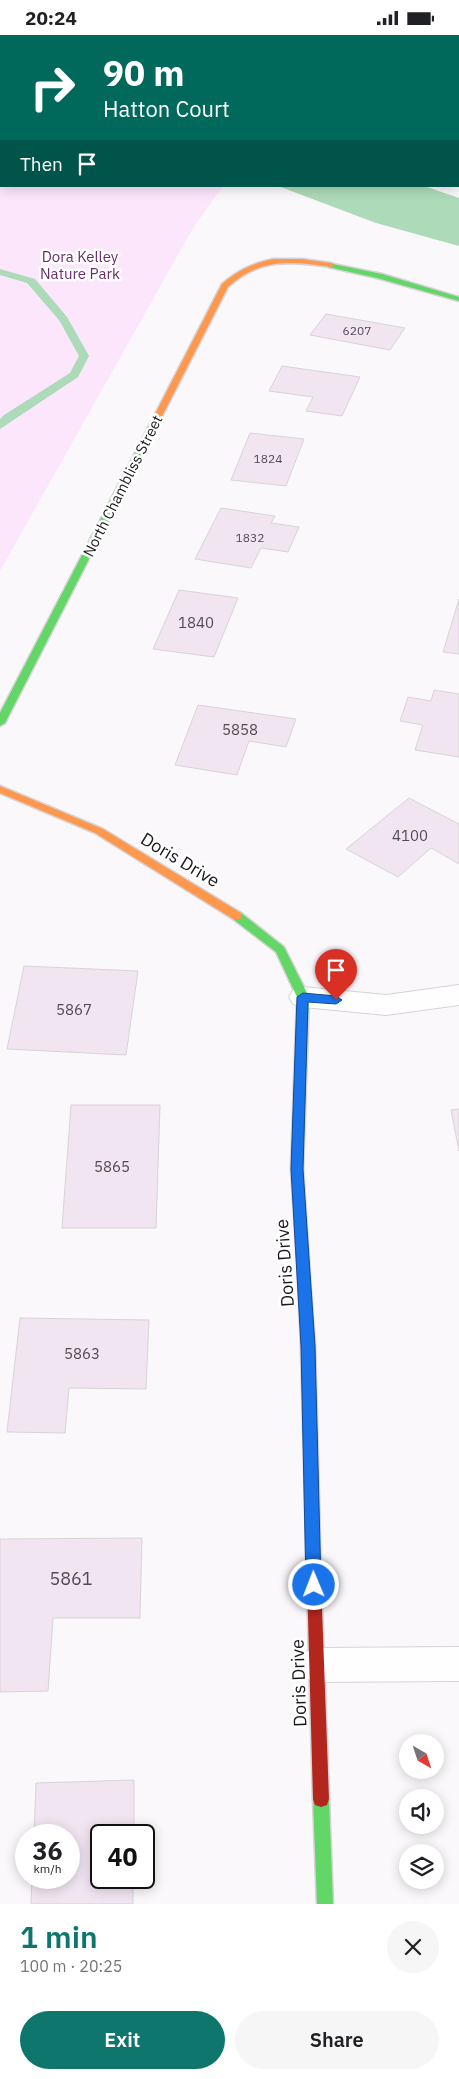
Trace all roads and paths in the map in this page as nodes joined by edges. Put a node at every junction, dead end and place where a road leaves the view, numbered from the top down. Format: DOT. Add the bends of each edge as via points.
graph roads {
  1 [pos="459,299"];
  2 [pos="0,723"];
  3 [pos="0,789"];
  4 [pos="459,995"];
  5 [pos="303,997"];
  6 [pos="459,1664"];
  7 [pos="316,1665"];
  8 [pos="325,1904"];
  1 -- 2 [label="street, North Chambliss Street" via="302,260 279,260 240,271 225,285"];
  3 -- 5 [label="street, Doris Drive" via="99,831 231,911 280,951"];
  4 -- 5 [label="street" via="386,1005"];
  5 -- 7 [label="street, Doris Drive" via="297,1169 308,1346"];
  6 -- 7 [label="street"];
  7 -- 8 [label="street, Doris Drive"];
}
